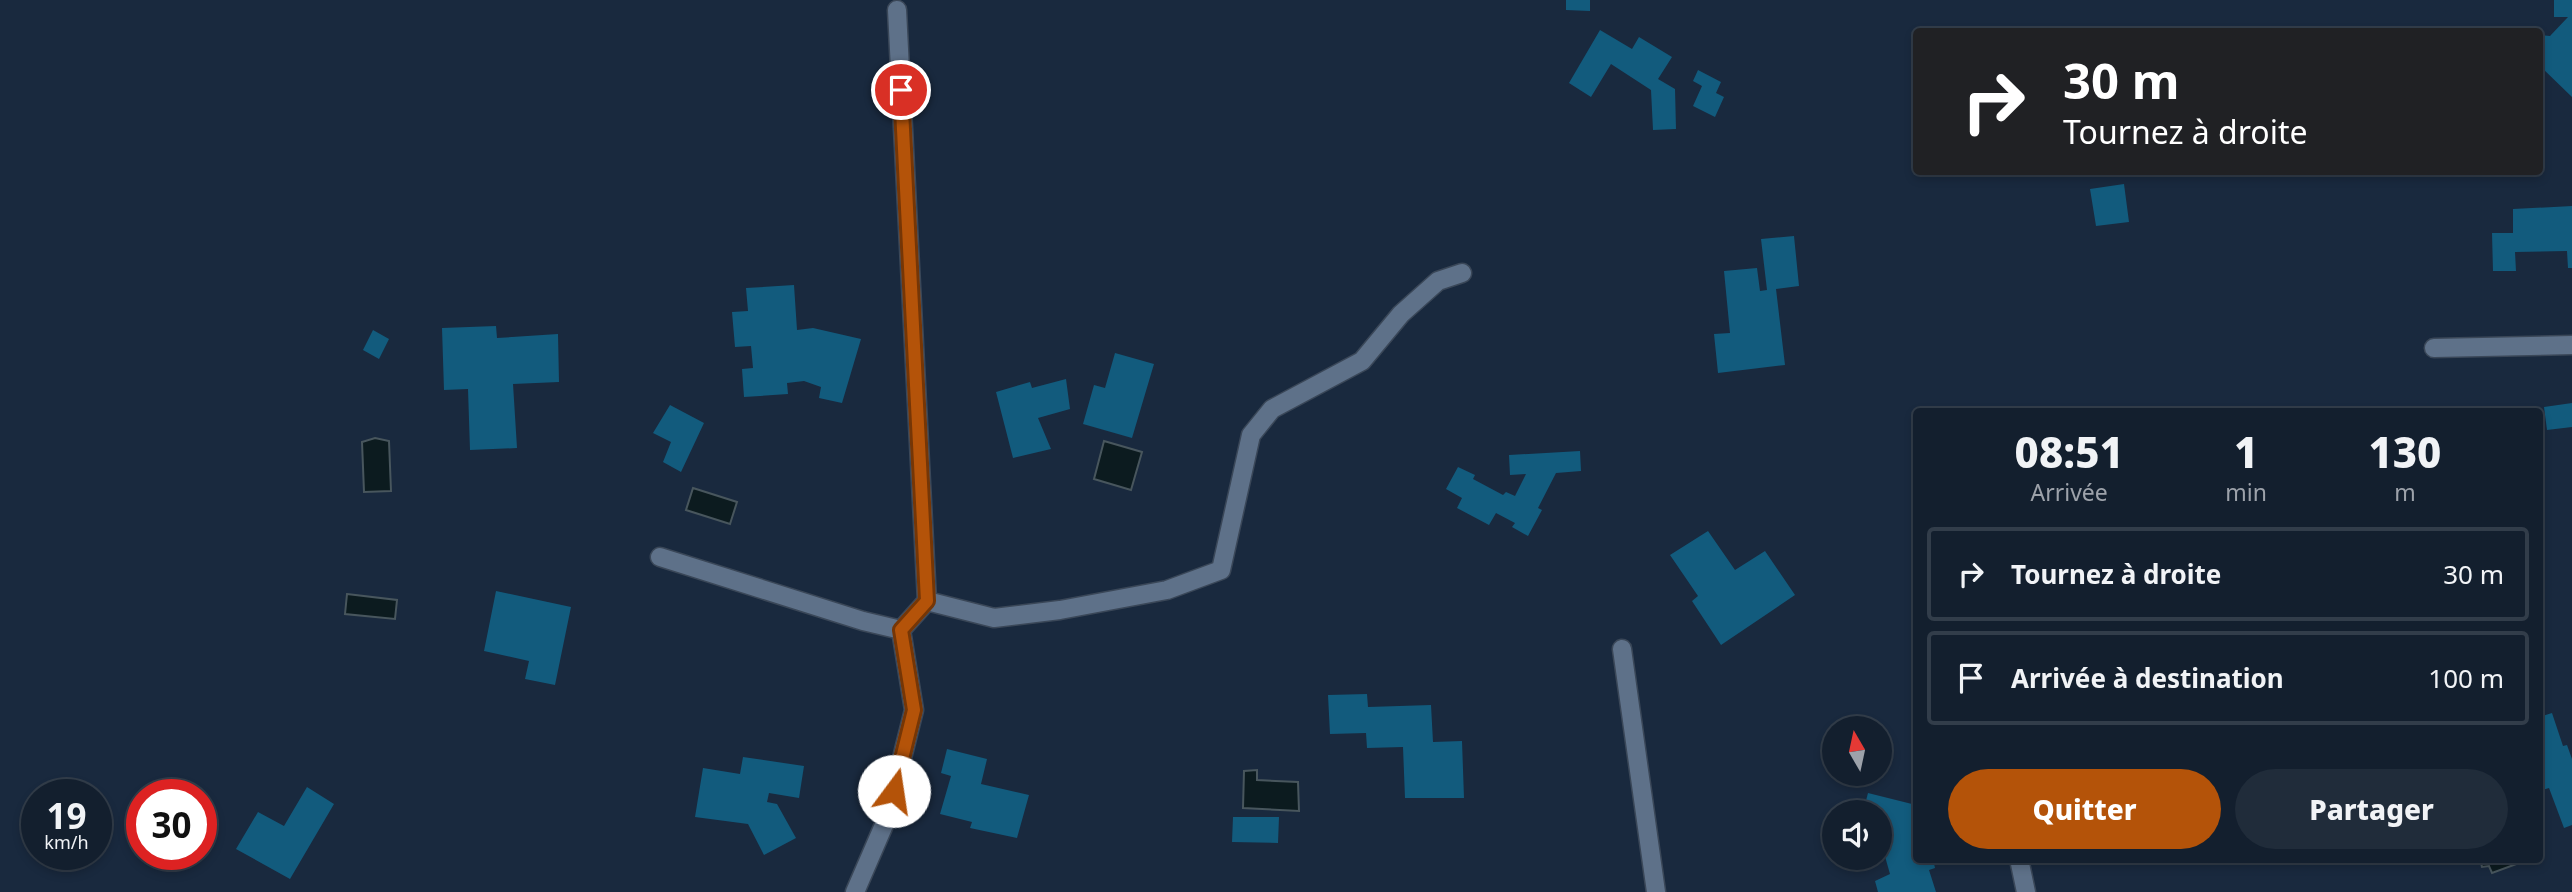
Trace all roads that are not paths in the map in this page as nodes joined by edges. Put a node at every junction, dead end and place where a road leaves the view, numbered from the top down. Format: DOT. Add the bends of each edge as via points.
graph roads {
  1 [pos="897,10"];
  2 [pos="1462,273"];
  3 [pos="2572,345"];
  4 [pos="2434,348"];
  5 [pos="660,557"];
  6 [pos="927,601"];
  7 [pos="901,630"];
  8 [pos="1622,649"];
  9 [pos="2020,863"];
  10 [pos="855,892"];
  11 [pos="1656,892"];
  12 [pos="2026,892"];
  1 -- 6 [label="street"];
  2 -- 6 [label="street" via="1438,281 1401,314 1362,360 1272,409 1251,435 1221,570 1167,590 994,618"];
  3 -- 4 [label="street"];
  5 -- 7 [label="street"];
  6 -- 7 [label="street"];
  7 -- 10 [label="street" via="914,710 887,818"];
  8 -- 11 [label="street"];
  9 -- 12 [label="street"];
}
